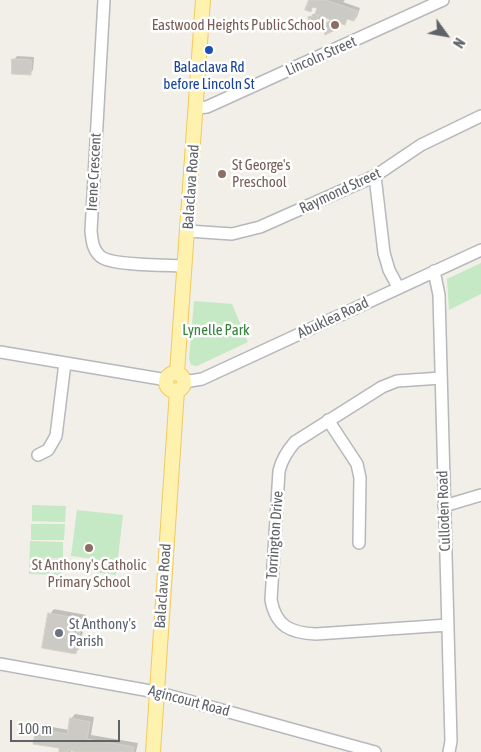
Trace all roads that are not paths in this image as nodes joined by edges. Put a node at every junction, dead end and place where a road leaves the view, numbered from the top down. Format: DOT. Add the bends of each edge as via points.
graph roads {
  1 [pos="104,0"];
  2 [pos="203,0"];
  3 [pos="443,0"];
  4 [pos="197,108"];
  5 [pos="481,116"];
  6 [pos="375,176"];
  7 [pos="188,232"];
  8 [pos="481,250"];
  9 [pos="185,266"];
  10 [pos="434,271"];
  11 [pos="398,287"];
  12 [pos="0,352"];
  13 [pos="65,362"];
  14 [pos="441,378"];
  15 [pos="176,381"];
  16 [pos="328,420"];
  17 [pos="38,456"];
  18 [pos="481,495"];
  19 [pos="444,506"];
  20 [pos="359,543"];
  21 [pos="448,626"];
  22 [pos="0,664"];
  23 [pos="156,692"];
  24 [pos="153,752"];
  25 [pos="375,752"];
  26 [pos="449,752"];
  1 -- 9 [label="street, Irene Crescent" via="91,231 94,248 101,258 116,263"];
  2 -- 4 [label="main road, Balaclava Road"];
  3 -- 4 [label="street, Lincoln Street" via="207,107"];
  4 -- 7 [label="main road, Balaclava Road"];
  5 -- 6 [label="street, Raymond Street" via="420,145"];
  6 -- 7 [label="street, Raymond Street" via="260,227 232,234"];
  6 -- 11 [label="street" via="384,253"];
  7 -- 9 [label="main road, Balaclava Road"];
  8 -- 10 [label="street, Abuklea Road"];
  9 -- 15 [label="main road, Balaclava Road"];
  10 -- 11 [label="street, Abuklea Road"];
  10 -- 14 [label="street, Culloden Road" via="439,295"];
  11 -- 15 [label="street, Abuklea Road" via="202,378"];
  12 -- 13 [label="street, Abuklea Road"];
  13 -- 15 [label="street, Abuklea Road"];
  13 -- 17 [label="street" via="56,436 48,450"];
  14 -- 16 [label="street, Torrington Drive" via="397,381"];
  14 -- 19 [label="street, Culloden Road"];
  15 -- 23 [label="main road, Balaclava Road"];
  16 -- 20 [label="street" via="356,464 360,478"];
  16 -- 21 [label="street, Torrington Drive" via="295,442 279,471 271,600 274,612 289,629 304,633"];
  18 -- 19 [label="street"];
  19 -- 21 [label="street, Culloden Road"];
  21 -- 26 [label="street, Culloden Road"];
  22 -- 23 [label="street, Agincourt Road"];
  23 -- 24 [label="main road, Balaclava Road"];
  23 -- 25 [label="street, Agincourt Road"];
}
